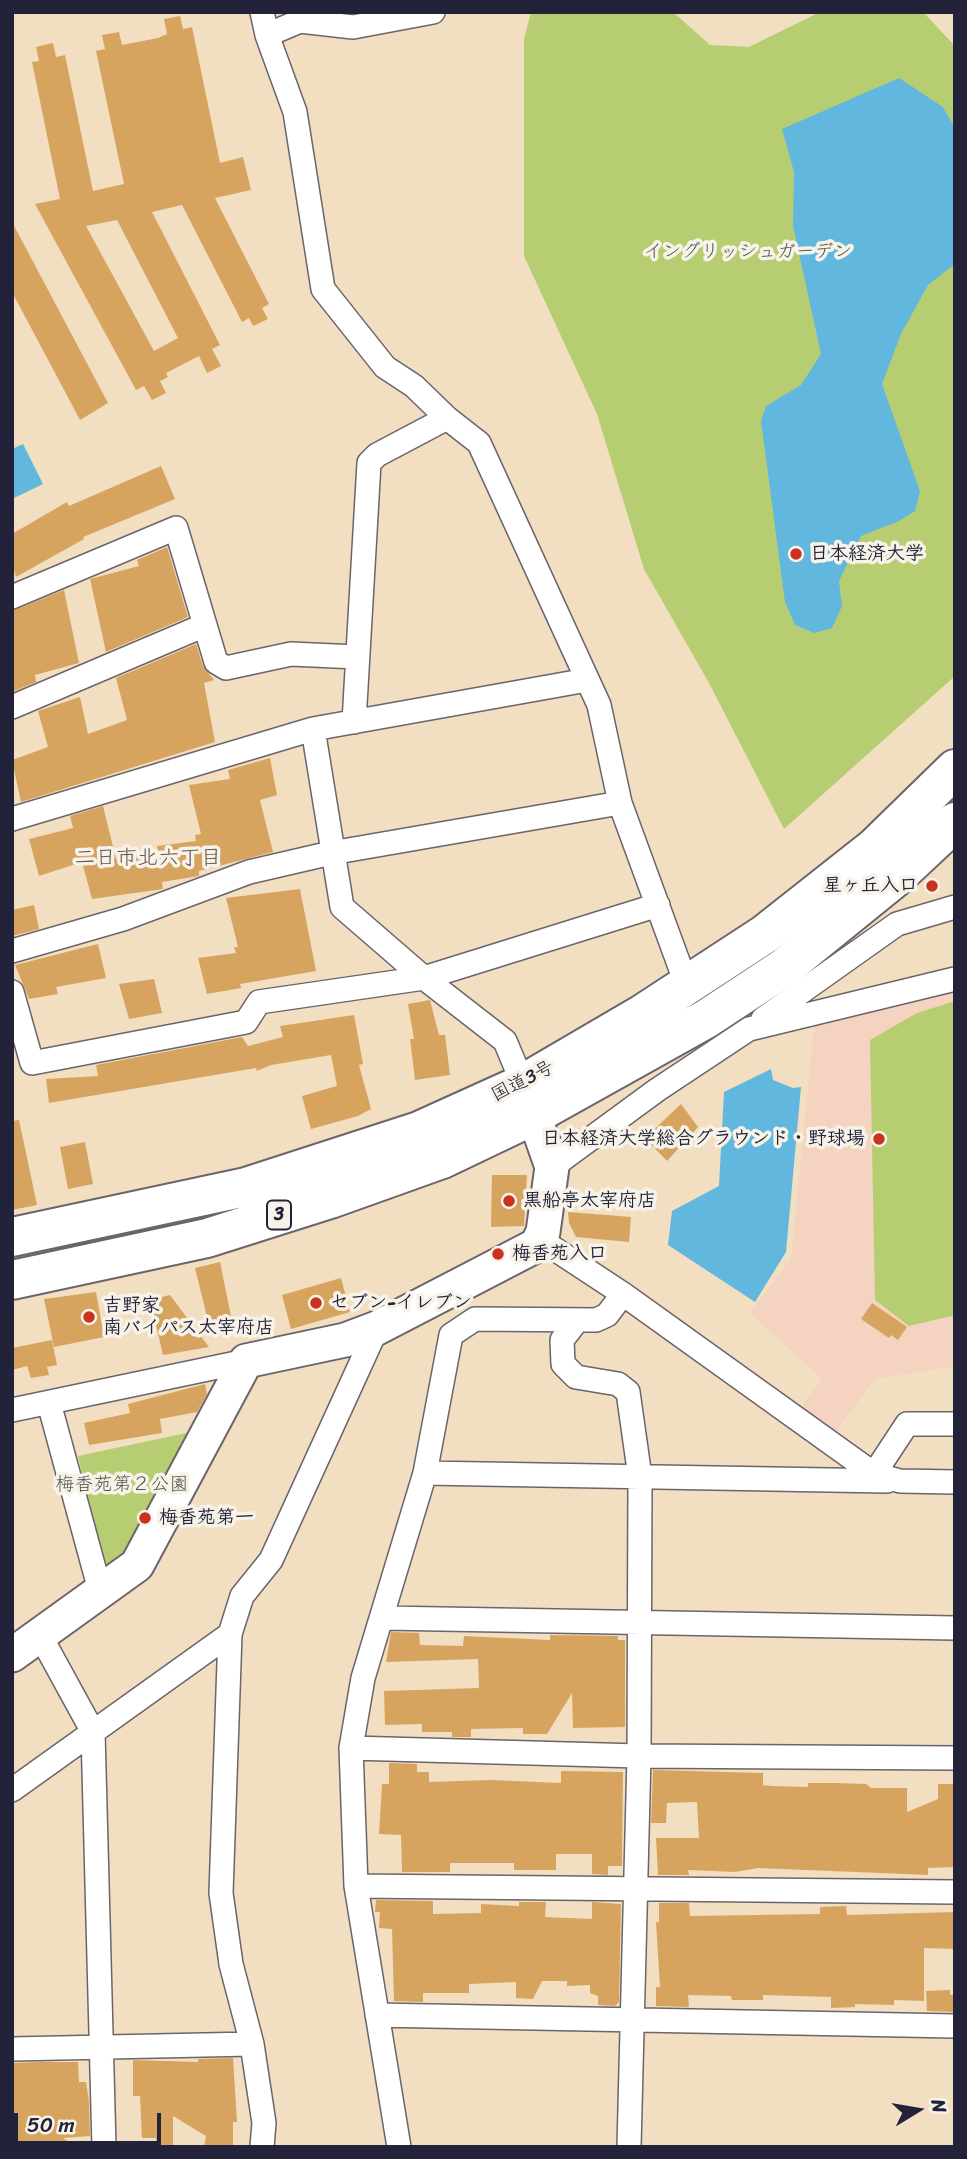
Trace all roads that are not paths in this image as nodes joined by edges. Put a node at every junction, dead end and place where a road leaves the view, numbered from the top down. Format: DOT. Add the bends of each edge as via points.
graph roads {
  1 [pos="262,12"];
  2 [pos="433,12"];
  3 [pos="267,35"];
  4 [pos="447,418"];
  5 [pos="12,597"];
  6 [pos="205,625"];
  7 [pos="357,657"];
  8 [pos="587,680"];
  9 [pos="12,707"];
  10 [pos="354,722"];
  11 [pos="313,729"];
  12 [pos="955,769"];
  13 [pos="620,803"];
  14 [pos="12,819"];
  15 [pos="955,822"];
  16 [pos="331,853"];
  17 [pos="658,905"];
  18 [pos="955,907"];
  19 [pos="12,951"];
  20 [pos="424,978"];
  21 [pos="955,979"];
  22 [pos="687,986"];
  23 [pos="12,992"];
  24 [pos="749,1029"];
  25 [pos="529,1099"];
  26 [pos="552,1167"];
  27 [pos="12,1237"];
  28 [pos="541,1240"];
  29 [pos="12,1280"];
  30 [pos="623,1294"];
  31 [pos="576,1322"];
  32 [pos="377,1328"];
  33 [pos="246,1361"];
  34 [pos="49,1403"];
  35 [pos="12,1410"];
  36 [pos="955,1424"];
  37 [pos="425,1473"];
  38 [pos="874,1474"];
  39 [pos="640,1477"];
  40 [pos="900,1481"];
  41 [pos="955,1482"];
  42 [pos="101,1594"];
  43 [pos="384,1618"];
  44 [pos="638,1624"];
  45 [pos="955,1628"];
  46 [pos="230,1634"];
  47 [pos="41,1637"];
  48 [pos="12,1655"];
  49 [pos="93,1732"];
  50 [pos="351,1748"];
  51 [pos="639,1756"];
  52 [pos="955,1758"];
  53 [pos="12,1790"];
  54 [pos="356,1886"];
  55 [pos="636,1889"];
  56 [pos="955,1892"];
  57 [pos="377,2015"];
  58 [pos="631,2020"];
  59 [pos="955,2026"];
  60 [pos="252,2044"];
  61 [pos="99,2045"];
  62 [pos="12,2049"];
  63 [pos="104,2147"];
  64 [pos="262,2147"];
  65 [pos="399,2147"];
  66 [pos="629,2147"];
  1 -- 3 [label="street"];
  2 -- 3 [label="street" via="353,27 300,21"];
  3 -- 4 [label="street" via="295,112 323,289 385,367 415,386"];
  4 -- 7 [label="street" via="369,463"];
  4 -- 8 [label="street" via="480,443"];
  5 -- 6 [label="street" via="176,528"];
  6 -- 7 [label="street" via="216,662 226,668 291,654"];
  6 -- 9 [label="street"];
  7 -- 10 [label="street"];
  8 -- 10 [label="street"];
  8 -- 13 [label="street" via="599,705"];
  10 -- 11 [label="street"];
  11 -- 14 [label="street"];
  11 -- 16 [label="street"];
  12 -- 22 [label="highway, 国道3号 / 3" via="874,848 765,934"];
  13 -- 16 [label="street"];
  13 -- 17 [label="street"];
  15 -- 25 [label="highway, 国道3号 / 3" via="896,877 785,967 706,1019"];
  16 -- 19 [label="street" via="249,872 123,919"];
  16 -- 20 [label="street" via="342,907"];
  17 -- 20 [label="street"];
  17 -- 22 [label="street"];
  18 -- 24 [label="street" via="897,924"];
  20 -- 23 [label="street" via="259,1002 246,1022 32,1063"];
  20 -- 25 [label="street" via="505,1041"];
  21 -- 24 [label="street"];
  22 -- 25 [label="highway, 国道3号 / 3"];
  24 -- 26 [label="street"];
  25 -- 26 [label="street"];
  25 -- 27 [label="highway, 国道3号 / 3" via="246,1187"];
  25 -- 29 [label="highway, 国道3号 / 3" via="442,1159 330,1199 207,1238"];
  26 -- 28 [label="street"];
  28 -- 30 [label="street"];
  28 -- 32 [label="street" via="533,1249"];
  30 -- 31 [label="street" via="602,1319"];
  30 -- 38 [label="street"];
  31 -- 37 [label="street" via="475,1319 452,1335"];
  31 -- 39 [label="street" via="562,1340 564,1364 576,1377 618,1384 628,1392"];
  32 -- 33 [label="street" via="345,1340"];
  32 -- 46 [label="street" via="271,1560 242,1596"];
  33 -- 34 [label="street"];
  33 -- 42 [label="street" via="137,1565"];
  34 -- 35 [label="street"];
  34 -- 42 [label="street"];
  36 -- 38 [label="street" via="907,1424"];
  37 -- 39 [label="street"];
  37 -- 43 [label="street"];
  38 -- 40 [label="street"];
  39 -- 40 [label="street"];
  39 -- 44 [label="street"];
  40 -- 41 [label="street"];
  42 -- 47 [label="street"];
  43 -- 44 [label="street"];
  43 -- 50 [label="street" via="363,1678"];
  44 -- 45 [label="street"];
  44 -- 51 [label="street"];
  46 -- 49 [label="street"];
  46 -- 60 [label="street" via="221,1894 231,1964"];
  47 -- 48 [label="street"];
  47 -- 49 [label="street"];
  49 -- 53 [label="street"];
  49 -- 61 [label="street"];
  50 -- 51 [label="street"];
  50 -- 54 [label="street"];
  51 -- 52 [label="street"];
  51 -- 55 [label="street"];
  54 -- 55 [label="street"];
  54 -- 57 [label="street"];
  55 -- 56 [label="street"];
  55 -- 58 [label="street"];
  57 -- 58 [label="street"];
  57 -- 65 [label="street"];
  58 -- 59 [label="street"];
  58 -- 66 [label="street"];
  60 -- 61 [label="street"];
  60 -- 64 [label="street" via="264,2123"];
  61 -- 62 [label="street"];
  61 -- 63 [label="street"];
}
